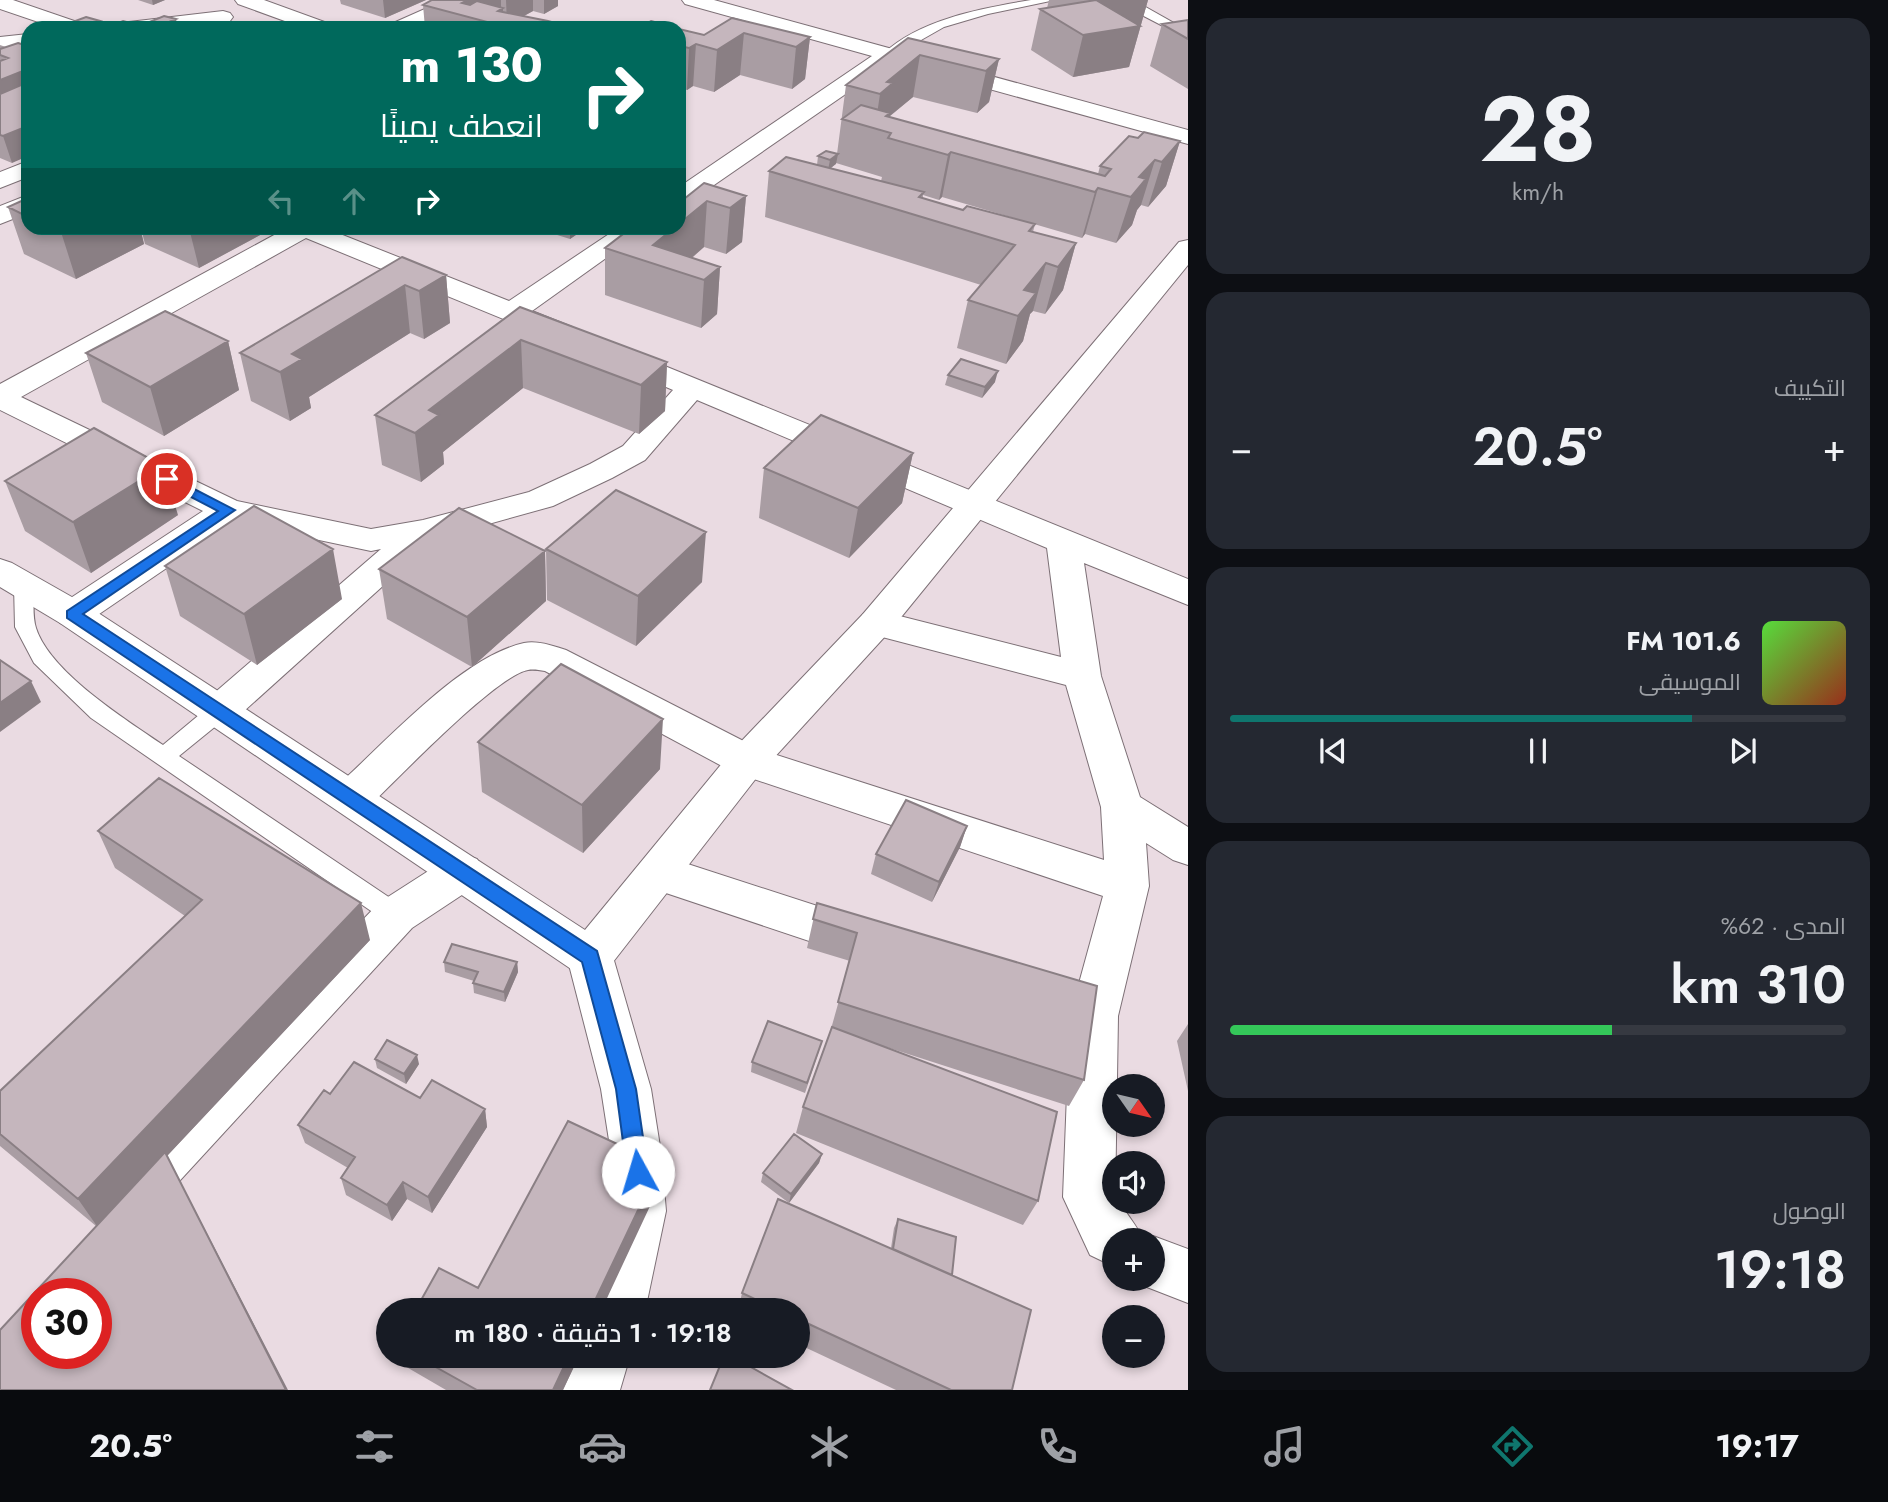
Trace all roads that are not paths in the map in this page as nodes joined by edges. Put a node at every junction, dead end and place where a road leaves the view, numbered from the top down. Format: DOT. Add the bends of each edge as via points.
graph roads {
  1 [pos="462,0"];
  2 [pos="692,0"];
  3 [pos="1050,0"];
  4 [pos="1118,0"];
  5 [pos="0,2"];
  6 [pos="251,2"];
  7 [pos="223,17"];
  8 [pos="56,21"];
  9 [pos="189,21"];
  10 [pos="214,21"];
  11 [pos="305,21"];
  12 [pos="414,21"];
  13 [pos="1188,36"];
  14 [pos="21,41"];
  15 [pos="0,43"];
  16 [pos="888,55"];
  17 [pos="1188,137"];
  18 [pos="21,171"];
  19 [pos="0,181"];
  20 [pos="686,193"];
  21 [pos="21,206"];
  22 [pos="0,216"];
  23 [pos="291,235"];
  24 [pos="321,235"];
  25 [pos="625,235"];
  26 [pos="1188,248"];
  27 [pos="512,312"];
  28 [pos="692,387"];
  29 [pos="0,397"];
  30 [pos="972,504"];
  31 [pos="228,510"];
  32 [pos="423,531"];
  33 [pos="1064,544"];
  34 [pos="12,579"];
  35 [pos="1188,593"];
  36 [pos="72,614"];
  37 [pos="876,623"];
  38 [pos="1082,676"];
  39 [pos="219,711"];
  40 [pos="165,755"];
  41 [pos="747,761"];
  42 [pos="352,797"];
  43 [pos="1122,807"];
  44 [pos="1188,848"];
  45 [pos="462,872"];
  46 [pos="660,873"];
  47 [pos="1128,886"];
  48 [pos="396,915"];
  49 [pos="897,951"];
  50 [pos="590,957"];
  51 [pos="105,1223"];
  52 [pos="1105,1228"];
  53 [pos="1165,1267"];
  54 [pos="1188,1276"];
  55 [pos="620,1298"];
  56 [pos="598,1368"];
  57 [pos="591,1390"];
  1 -- 12 [label="street"];
  2 -- 16 [label="street"];
  3 -- 16 [label="lane" via="940,25"];
  4 -- 13 [label="lane"];
  5 -- 8 [label="street"];
  6 -- 7 [label="street"];
  6 -- 11 [label="street"];
  7 -- 9 [label="street"];
  7 -- 10 [label="street"];
  14 -- 15 [label="street"];
  16 -- 17 [label="street"];
  16 -- 20 [label="street"];
  18 -- 19 [label="street"];
  21 -- 22 [label="street"];
  23 -- 29 [label="street"];
  24 -- 27 [label="street"];
  25 -- 27 [label="street"];
  26 -- 30 [label="street"];
  27 -- 28 [label="street"];
  28 -- 30 [label="street"];
  28 -- 32 [label="street" via="634,453 601,471 541,499"];
  29 -- 31 [label="street"];
  30 -- 33 [label="street"];
  30 -- 37 [label="street"];
  31 -- 32 [label="street" via="371,540"];
  31 -- 36 [label="street"];
  32 -- 39 [label="street"];
  33 -- 35 [label="street"];
  33 -- 38 [label="street"];
  34 -- 36 [label="street"];
  34 -- 40 [label="lane" via="25,627 41,657 99,712"];
  36 -- 39 [label="street"];
  37 -- 38 [label="street"];
  37 -- 41 [label="street"];
  38 -- 43 [label="street"];
  39 -- 40 [label="lane"];
  39 -- 42 [label="street"];
  40 -- 48 [label="lane"];
  41 -- 42 [label="street" via="553,659 525,656 470,690"];
  41 -- 46 [label="street"];
  41 -- 47 [label="street"];
  42 -- 45 [label="street"];
  43 -- 44 [label="street"];
  43 -- 47 [label="street"];
  45 -- 48 [label="street"];
  45 -- 50 [label="street"];
  46 -- 49 [label="street"];
  46 -- 50 [label="street"];
  47 -- 52 [label="street" via="1075,1010 1089,1197"];
  48 -- 51 [label="street"];
  50 -- 55 [label="street" via="626,1089 636,1153 640,1211"];
  53 -- 54 [label="street"];
  56 -- 57 [label="street"];
}
